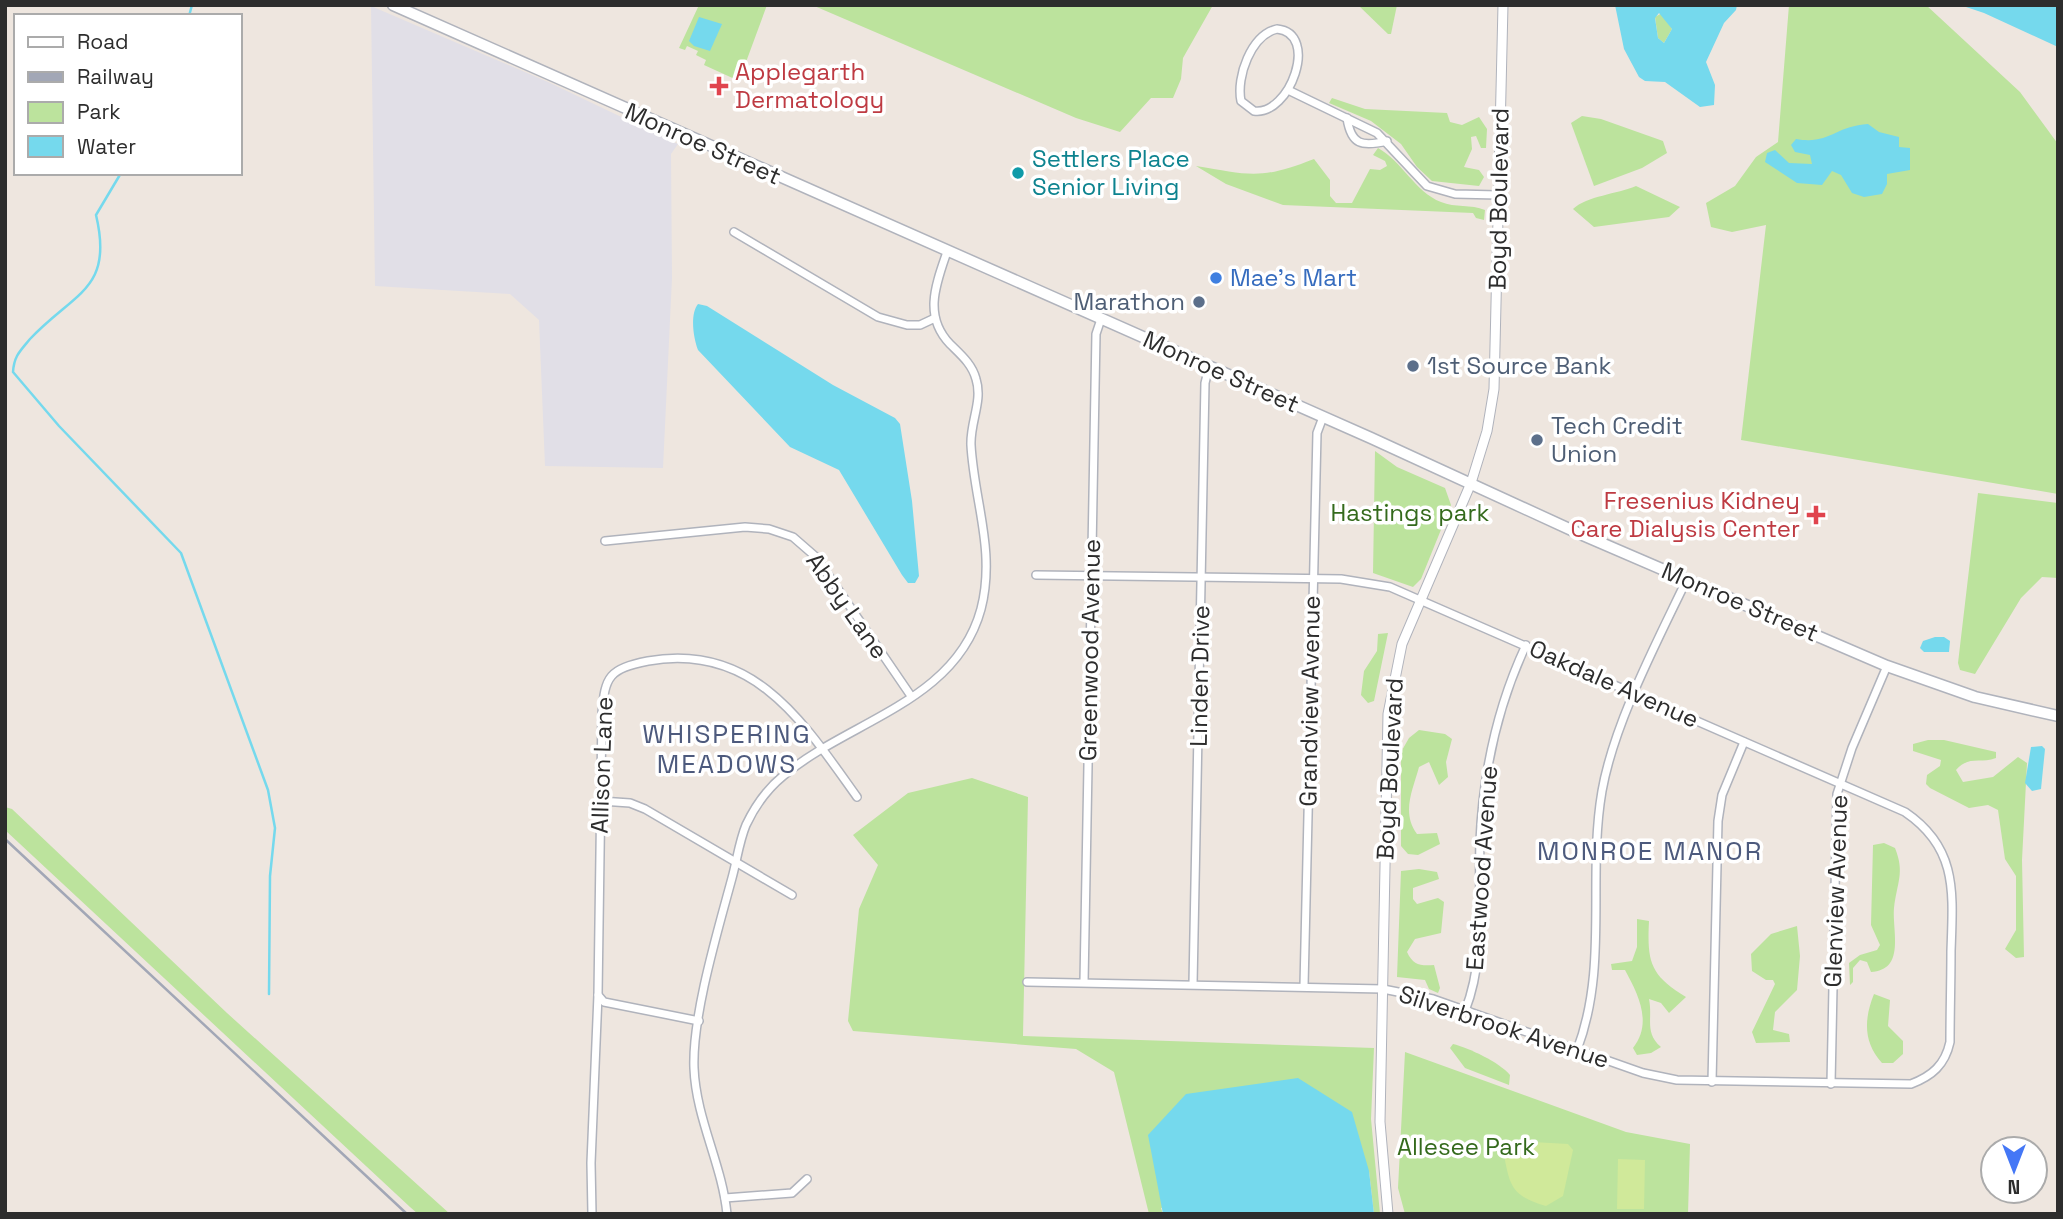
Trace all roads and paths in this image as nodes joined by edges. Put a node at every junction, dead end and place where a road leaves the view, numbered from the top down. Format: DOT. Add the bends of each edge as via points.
graph roads {
  1 [pos="393,5"];
  2 [pos="1503,5"];
  3 [pos="1288,90"];
  4 [pos="1347,118"];
  5 [pos="1387,141"];
  6 [pos="1498,195"];
  7 [pos="734,232"];
  8 [pos="947,252"];
  9 [pos="935,318"];
  10 [pos="1101,319"];
  11 [pos="1209,367"];
  12 [pos="1323,417"];
  13 [pos="1471,483"];
  14 [pos="605,541"];
  15 [pos="1036,575"];
  16 [pos="1091,575"];
  17 [pos="1202,577"];
  18 [pos="1312,578"];
  19 [pos="1687,579"];
  20 [pos="1421,600"];
  21 [pos="1527,645"];
  22 [pos="1887,666"];
  23 [pos="1635,693"];
  24 [pos="911,696"];
  25 [pos="2058,716"];
  26 [pos="1744,742"];
  27 [pos="824,750"];
  28 [pos="1840,783"];
  29 [pos="857,797"];
  30 [pos="601,801"];
  31 [pos="737,861"];
  32 [pos="792,895"];
  33 [pos="1027,982"];
  34 [pos="1084,982"];
  35 [pos="1194,984"];
  36 [pos="1304,986"];
  37 [pos="1383,989"];
  38 [pos="598,995"];
  39 [pos="1465,1011"];
  40 [pos="699,1021"];
  41 [pos="1577,1050"];
  42 [pos="1935,1072"];
  43 [pos="1712,1082"];
  44 [pos="1830,1084"];
  45 [pos="807,1179"];
  46 [pos="725,1198"];
  47 [pos="592,1214"];
  48 [pos="727,1214"];
  49 [pos="1388,1214"];
  1 -- 8 [label="main road, Monroe Street"];
  2 -- 6 [label="street, Boyd Boulevard"];
  3 -- 3 [label="street" via="1299,47 1296,37 1287,30 1269,32 1242,71 1241,101 1261,112 1278,104"];
  3 -- 4 [label="street"];
  4 -- 5 [label="street"];
  4 -- 5 [label="street" via="1355,142"];
  5 -- 6 [label="street" via="1427,186 1455,194"];
  6 -- 13 [label="street, Boyd Boulevard" via="1494,388"];
  7 -- 9 [label="street" via="878,317 907,325"];
  8 -- 9 [label="street" via="932,303"];
  8 -- 10 [label="main road, Monroe Street"];
  9 -- 24 [label="street" via="945,338 972,368 979,389 971,447 986,531 985,587 964,649 943,673"];
  10 -- 11 [label="main road, Monroe Street"];
  10 -- 16 [label="street, Greenwood Avenue" via="1096,334"];
  11 -- 12 [label="main road, Monroe Street"];
  11 -- 17 [label="street, Linden Drive"];
  12 -- 13 [label="main road, Monroe Street"];
  12 -- 18 [label="street, Grandview Avenue" via="1317,433"];
  13 -- 19 [label="main road, Monroe Street"];
  13 -- 20 [label="street, Boyd Boulevard"];
  14 -- 24 [label="street, Abby Lane" via="745,527 793,537 816,557"];
  15 -- 16 [label="street, Oakdale Avenue"];
  16 -- 17 [label="street, Oakdale Avenue"];
  16 -- 34 [label="street, Greenwood Avenue"];
  17 -- 18 [label="street, Oakdale Avenue"];
  17 -- 35 [label="street, Linden Drive"];
  18 -- 20 [label="street, Oakdale Avenue" via="1367,581"];
  18 -- 36 [label="street, Grandview Avenue"];
  19 -- 22 [label="main road, Monroe Street"];
  19 -- 23 [label="street"];
  20 -- 21 [label="street, Oakdale Avenue"];
  20 -- 37 [label="street, Boyd Boulevard" via="1402,644 1388,714"];
  21 -- 23 [label="street, Oakdale Avenue"];
  21 -- 39 [label="street, Eastwood Avenue" via="1501,712 1488,765 1481,828 1478,969"];
  22 -- 25 [label="main road, Monroe Street" via="1975,697"];
  22 -- 28 [label="street, Glenview Avenue"];
  23 -- 26 [label="street, Oakdale Avenue"];
  23 -- 41 [label="street" via="1602,792 1596,973"];
  24 -- 27 [label="street"];
  26 -- 28 [label="street, Oakdale Avenue"];
  26 -- 43 [label="street" via="1722,795 1718,821"];
  27 -- 29 [label="street, Allison Lane"];
  27 -- 30 [label="street, Allison Lane" via="789,705 735,670 681,659 637,663 614,672 604,685"];
  27 -- 31 [label="street" via="769,789 746,826"];
  28 -- 42 [label="street, Oakdale Avenue" via="1925,826 1948,867 1953,892 1950,1042"];
  28 -- 44 [label="street, Glenview Avenue"];
  30 -- 31 [label="street" via="645,808"];
  30 -- 38 [label="street, Allison Lane"];
  31 -- 32 [label="street"];
  31 -- 40 [label="street"];
  33 -- 34 [label="street, Silverbrook Avenue"];
  34 -- 35 [label="street, Silverbrook Avenue"];
  35 -- 36 [label="street, Silverbrook Avenue"];
  36 -- 37 [label="street, Silverbrook Avenue"];
  37 -- 39 [label="street, Silverbrook Avenue"];
  37 -- 49 [label="street, Boyd Boulevard" via="1380,1122"];
  38 -- 40 [label="street" via="604,1002"];
  38 -- 47 [label="street, Allison Lane"];
  39 -- 41 [label="street, Silverbrook Avenue"];
  40 -- 46 [label="street" via="694,1060 698,1100"];
  41 -- 43 [label="street, Silverbrook Avenue" via="1659,1077"];
  42 -- 44 [label="street, Silverbrook Avenue" via="1911,1084"];
  43 -- 44 [label="street, Silverbrook Avenue"];
  45 -- 46 [label="street" via="793,1193"];
  46 -- 48 [label="street"];
}
